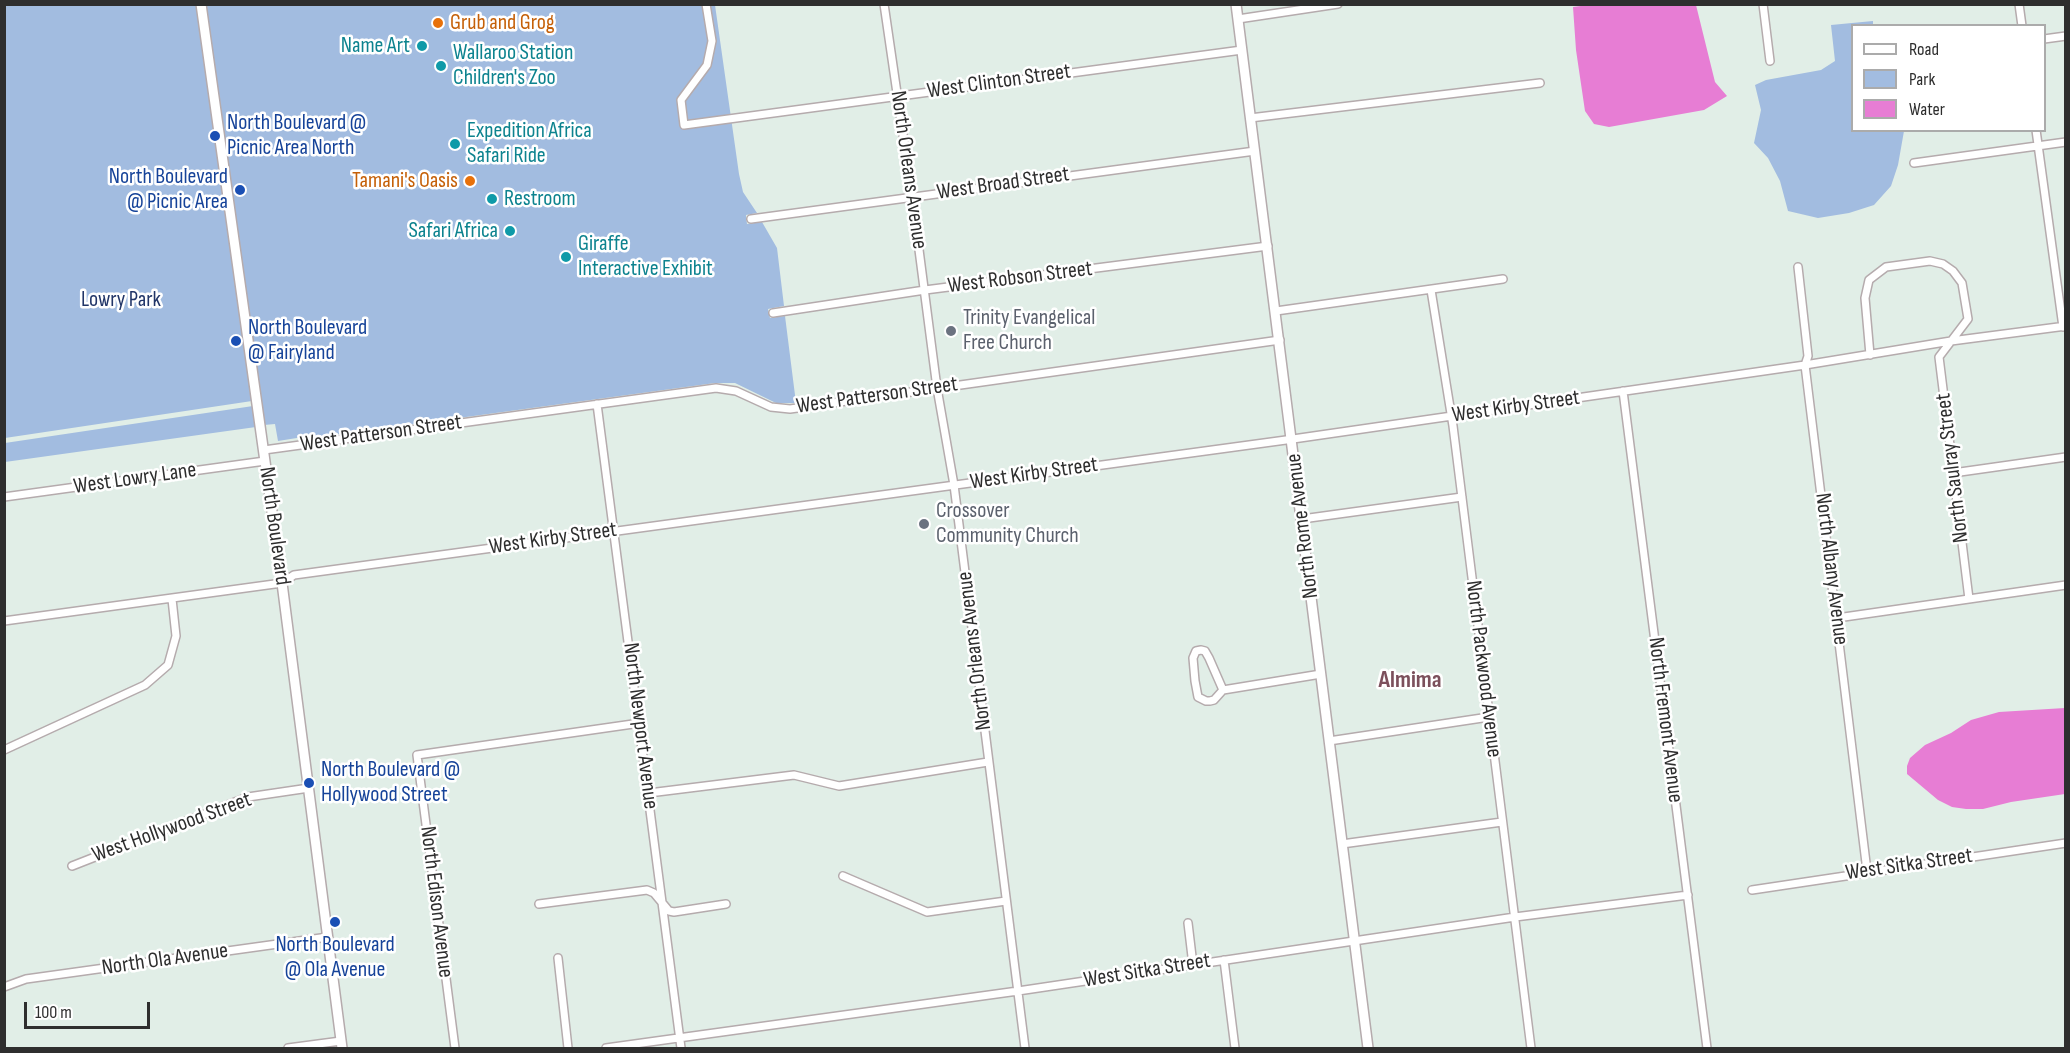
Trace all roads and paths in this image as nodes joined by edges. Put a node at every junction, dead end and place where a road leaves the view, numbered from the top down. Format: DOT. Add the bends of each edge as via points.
graph roads {
  1 [pos="201,4"];
  2 [pos="706,4"];
  3 [pos="884,4"];
  4 [pos="1236,4"];
  5 [pos="1338,4"];
  6 [pos="1763,4"];
  7 [pos="2019,4"];
  8 [pos="1238,19"];
  9 [pos="2022,24"];
  10 [pos="2066,36"];
  11 [pos="2046,39"];
  12 [pos="1242,50"];
  13 [pos="1770,61"];
  14 [pos="1540,83"];
  15 [pos="898,96"];
  16 [pos="1251,118"];
  17 [pos="2036,132"];
  18 [pos="2066,142"];
  19 [pos="2038,146"];
  20 [pos="1255,151"];
  21 [pos="1914,163"];
  22 [pos="912,196"];
  23 [pos="751,219"];
  24 [pos="1268,246"];
  25 [pos="1798,267"];
  26 [pos="1503,279"];
  27 [pos="925,290"];
  28 [pos="1431,290"];
  29 [pos="1276,311"];
  30 [pos="773,313"];
  31 [pos="2064,327"];
  32 [pos="1280,340"];
  33 [pos="1951,341"];
  34 [pos="1870,355"];
  35 [pos="1805,365"];
  36 [pos="936,388"];
  37 [pos="1623,391"];
  38 [pos="597,404"];
  39 [pos="1451,416"];
  40 [pos="1292,439"];
  41 [pos="264,450"];
  42 [pos="2066,457"];
  43 [pos="265,461"];
  44 [pos="1953,474"];
  45 [pos="954,485"];
  46 [pos="4,497"];
  47 [pos="1462,497"];
  48 [pos="1302,519"];
  49 [pos="615,531"];
  50 [pos="282,583"];
  51 [pos="2066,585"];
  52 [pos="1969,599"];
  53 [pos="172,600"];
  54 [pos="1837,618"];
  55 [pos="4,621"];
  56 [pos="1321,674"];
  57 [pos="1223,690"];
  58 [pos="1489,717"];
  59 [pos="640,723"];
  60 [pos="1329,741"];
  61 [pos="4,750"];
  62 [pos="988,762"];
  63 [pos="309,788"];
  64 [pos="649,793"];
  65 [pos="1502,822"];
  66 [pos="2066,843"];
  67 [pos="1342,844"];
  68 [pos="72,866"];
  69 [pos="1867,871"];
  70 [pos="843,876"];
  71 [pos="1752,890"];
  72 [pos="1688,895"];
  73 [pos="1006,901"];
  74 [pos="539,903"];
  75 [pos="726,904"];
  76 [pos="664,906"];
  77 [pos="1515,917"];
  78 [pos="1188,923"];
  79 [pos="328,937"];
  80 [pos="1354,940"];
  81 [pos="558,958"];
  82 [pos="1224,960"];
  83 [pos="1192,965"];
  84 [pos="4,987"];
  85 [pos="1018,991"];
  86 [pos="680,1039"];
  87 [pos="342,1045"];
  88 [pos="288,1048"];
  89 [pos="455,1048"];
  90 [pos="568,1048"];
  91 [pos="606,1048"];
  92 [pos="681,1048"];
  93 [pos="1025,1048"];
  94 [pos="1236,1048"];
  95 [pos="1368,1048"];
  96 [pos="1531,1048"];
  97 [pos="1707,1048"];
  1 -- 41 [label="street, North Boulevard"];
  2 -- 15 [label="street, West Clinton Street" via="711,49 707,65 681,100 684,125"];
  3 -- 15 [label="street, North Orleans Avenue"];
  4 -- 8 [label="street, North Rome Avenue"];
  5 -- 8 [label="street"];
  6 -- 13 [label="street"];
  7 -- 9 [label="street"];
  8 -- 12 [label="street, North Rome Avenue"];
  10 -- 11 [label="street"];
  12 -- 15 [label="street, West Clinton Street"];
  12 -- 16 [label="street, North Rome Avenue"];
  14 -- 16 [label="street"];
  15 -- 22 [label="street, North Orleans Avenue"];
  16 -- 20 [label="street, North Rome Avenue"];
  17 -- 19 [label="street"];
  18 -- 19 [label="street"];
  19 -- 21 [label="street"];
  19 -- 31 [label="street"];
  20 -- 22 [label="street, West Broad Street"];
  20 -- 24 [label="street, North Rome Avenue"];
  22 -- 23 [label="street, West Broad Street"];
  22 -- 27 [label="street, North Orleans Avenue"];
  24 -- 27 [label="street, West Robson Street"];
  24 -- 29 [label="street, North Rome Avenue"];
  25 -- 35 [label="street, North Albany Avenue" via="1808,356"];
  26 -- 28 [label="street"];
  27 -- 30 [label="street, West Robson Street"];
  27 -- 36 [label="street, North Orleans Avenue"];
  28 -- 29 [label="street"];
  28 -- 39 [label="street, North Packwood Avenue"];
  29 -- 32 [label="street, North Rome Avenue"];
  31 -- 33 [label="street, West Kirby Street"];
  32 -- 36 [label="street, West Patterson Street"];
  32 -- 40 [label="street, North Rome Avenue"];
  33 -- 34 [label="street, West Kirby Street"];
  33 -- 34 [label="street" via="1968,319 1962,283 1953,271 1930,261 1886,267 1869,280 1865,298"];
  33 -- 44 [label="street, North Saulray Street" via="1939,357"];
  34 -- 35 [label="street, West Kirby Street"];
  35 -- 37 [label="street, West Kirby Street"];
  35 -- 54 [label="street, North Albany Avenue"];
  36 -- 38 [label="street, West Patterson Street" via="790,409 723,388"];
  36 -- 45 [label="street, North Orleans Avenue"];
  37 -- 39 [label="street, West Kirby Street"];
  37 -- 72 [label="street, North Fremont Avenue"];
  38 -- 41 [label="street, West Patterson Street"];
  38 -- 49 [label="street, North Newport Avenue"];
  39 -- 40 [label="street, West Kirby Street"];
  39 -- 47 [label="street, North Packwood Avenue"];
  40 -- 45 [label="street, West Kirby Street"];
  40 -- 48 [label="street, North Rome Avenue"];
  41 -- 43 [label="street, North Boulevard"];
  42 -- 44 [label="street"];
  43 -- 46 [label="street, West Lowry Lane"];
  43 -- 50 [label="street, North Boulevard"];
  44 -- 52 [label="street, North Saulray Street"];
  45 -- 49 [label="street, West Kirby Street"];
  45 -- 62 [label="street, North Orleans Avenue"];
  47 -- 48 [label="street"];
  47 -- 58 [label="street, North Packwood Avenue"];
  48 -- 56 [label="street, North Rome Avenue"];
  49 -- 50 [label="street, West Kirby Street" via="294,575"];
  49 -- 59 [label="street, North Newport Avenue"];
  50 -- 53 [label="street, West Kirby Street"];
  50 -- 63 [label="street, North Boulevard"];
  51 -- 52 [label="street"];
  52 -- 54 [label="street"];
  53 -- 55 [label="street, West Kirby Street"];
  53 -- 61 [label="street" via="176,636 168,664 145,685"];
  54 -- 69 [label="street, North Albany Avenue"];
  56 -- 57 [label="street"];
  56 -- 60 [label="street, North Rome Avenue"];
  57 -- 57 [label="street" via="1214,700 1198,696 1193,663 1196,651 1207,654"];
  58 -- 60 [label="street"];
  58 -- 65 [label="street, North Packwood Avenue"];
  59 -- 64 [label="street, North Newport Avenue"];
  59 -- 89 [label="street, North Edison Avenue" via="417,755"];
  60 -- 67 [label="street, North Rome Avenue"];
  62 -- 64 [label="street" via="839,786 794,775"];
  62 -- 73 [label="street, North Orleans Avenue"];
  63 -- 68 [label="street, West Hollywood Street" via="248,797"];
  63 -- 79 [label="street, North Boulevard"];
  64 -- 76 [label="street, North Newport Avenue"];
  65 -- 67 [label="street"];
  65 -- 77 [label="street, North Packwood Avenue"];
  66 -- 69 [label="street, West Sitka Street"];
  67 -- 80 [label="street, North Rome Avenue"];
  69 -- 71 [label="street, West Sitka Street"];
  70 -- 73 [label="street" via="927,912"];
  72 -- 77 [label="street, West Sitka Street"];
  72 -- 97 [label="street, North Fremont Avenue"];
  73 -- 85 [label="street, North Orleans Avenue"];
  74 -- 76 [label="street" via="647,890"];
  75 -- 76 [label="street" via="674,912"];
  76 -- 86 [label="street, North Newport Avenue"];
  77 -- 80 [label="street, West Sitka Street"];
  77 -- 96 [label="street, North Packwood Avenue"];
  78 -- 83 [label="street"];
  79 -- 84 [label="street, North Ola Avenue" via="26,979"];
  79 -- 87 [label="street, North Boulevard"];
  80 -- 82 [label="street, West Sitka Street"];
  80 -- 95 [label="street, North Rome Avenue"];
  81 -- 90 [label="street"];
  82 -- 83 [label="street, West Sitka Street"];
  82 -- 94 [label="street"];
  83 -- 85 [label="street, West Sitka Street"];
  85 -- 86 [label="street, West Sitka Street"];
  85 -- 93 [label="street, North Orleans Avenue"];
  86 -- 91 [label="street, West Sitka Street"];
  86 -- 92 [label="street, North Newport Avenue"];
  87 -- 88 [label="street"];
}
